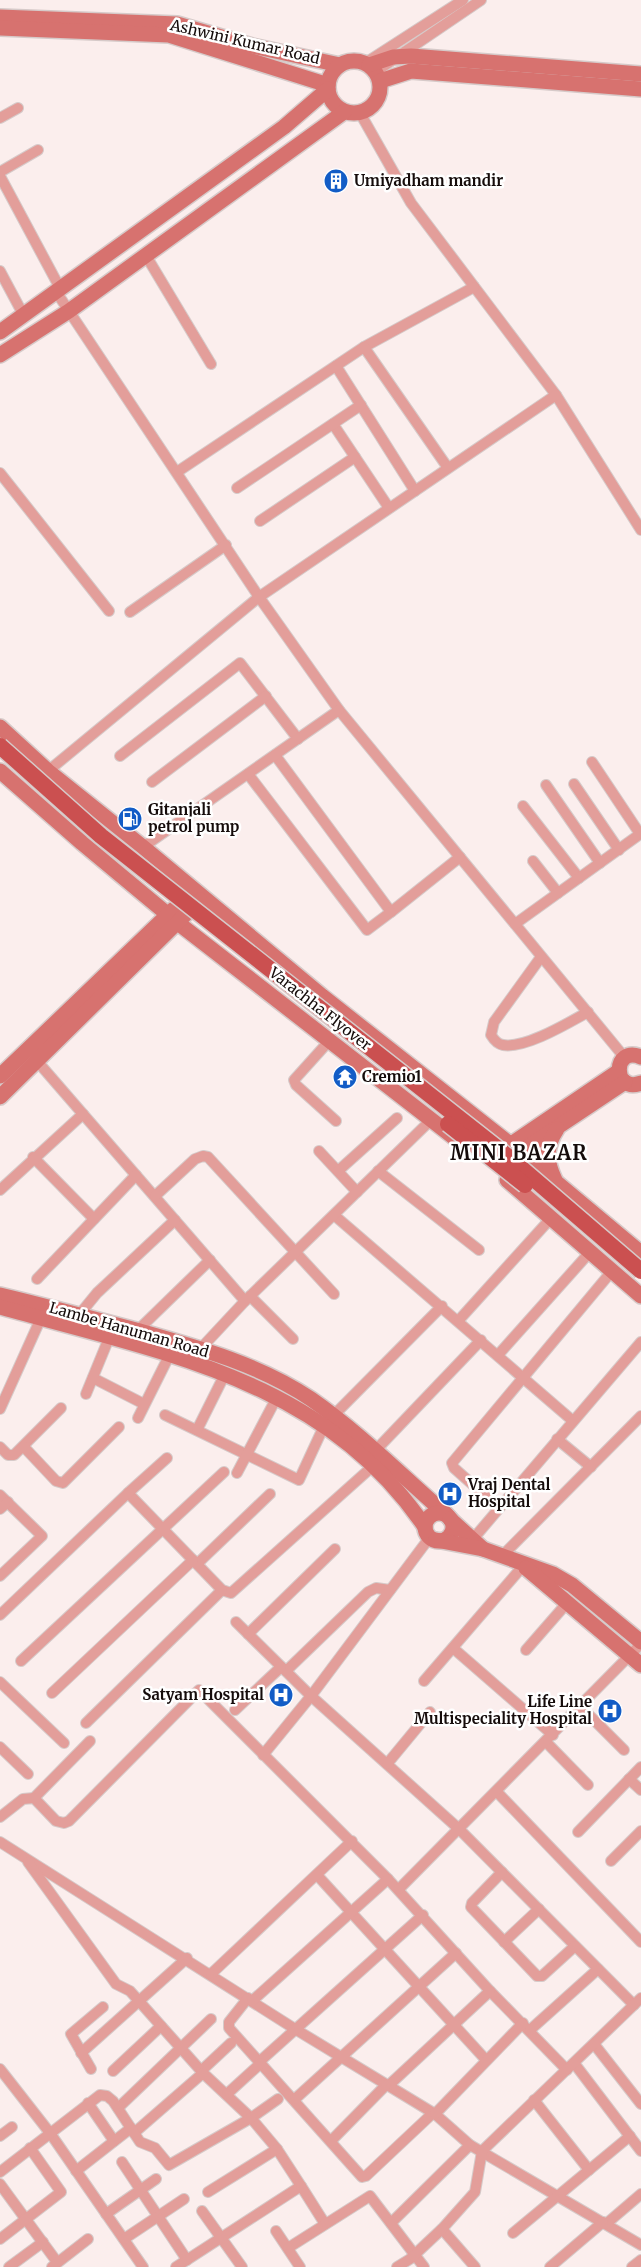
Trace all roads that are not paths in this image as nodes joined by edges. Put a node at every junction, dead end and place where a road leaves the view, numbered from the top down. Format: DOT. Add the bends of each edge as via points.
graph roads {
  1 [pos="463,0"];
  2 [pos="482,0"];
  3 [pos="0,17"];
  4 [pos="0,28"];
  5 [pos="396,57"];
  6 [pos="340,65"];
  7 [pos="372,71"];
  8 [pos="641,74"];
  9 [pos="328,87"];
  10 [pos="641,89"];
  11 [pos="18,108"];
  12 [pos="344,112"];
  13 [pos="360,113"];
  14 [pos="0,118"];
  15 [pos="38,150"];
  16 [pos="0,174"];
  17 [pos="145,254"];
  18 [pos="0,271"];
  19 [pos="474,287"];
  20 [pos="59,291"];
  21 [pos="69,311"];
  22 [pos="24,316"];
  23 [pos="0,332"];
  24 [pos="364,347"];
  25 [pos="0,354"];
  26 [pos="211,364"];
  27 [pos="336,366"];
  28 [pos="556,395"];
  29 [pos="361,406"];
  30 [pos="334,424"];
  31 [pos="355,457"];
  32 [pos="448,468"];
  33 [pos="177,472"];
  34 [pos="0,473"];
  35 [pos="237,488"];
  36 [pos="415,491"];
  37 [pos="389,508"];
  38 [pos="260,521"];
  39 [pos="641,530"];
  40 [pos="226,545"];
  41 [pos="259,597"];
  42 [pos="109,611"];
  43 [pos="130,612"];
  44 [pos="266,696"];
  45 [pos="339,710"];
  46 [pos="1,735"];
  47 [pos="298,739"];
  48 [pos="276,755"];
  49 [pos="120,756"];
  50 [pos="0,760"];
  51 [pos="592,762"];
  52 [pos="0,771"];
  53 [pos="48,771"];
  54 [pos="248,774"];
  55 [pos="152,782"];
  56 [pos="574,784"];
  57 [pos="546,785"];
  58 [pos="523,806"];
  59 [pos="143,847"];
  60 [pos="619,850"];
  61 [pos="460,857"];
  62 [pos="534,861"];
  63 [pos="600,863"];
  64 [pos="579,878"];
  65 [pos="198,893"];
  66 [pos="558,893"];
  67 [pos="391,912"];
  68 [pos="173,919"];
  69 [pos="515,924"];
  70 [pos="541,957"];
  71 [pos="588,1012"];
  72 [pos="330,1040"];
  73 [pos="641,1057"];
  74 [pos="625,1058"];
  75 [pos="37,1061"];
  76 [pos="0,1076"];
  77 [pos="622,1077"];
  78 [pos="641,1083"];
  79 [pos="0,1097"];
  80 [pos="83,1114"];
  81 [pos="397,1118"];
  82 [pos="432,1120"];
  83 [pos="336,1121"];
  84 [pos="559,1126"];
  85 [pos="536,1127"];
  86 [pos="493,1130"];
  87 [pos="515,1148"];
  88 [pos="319,1151"];
  89 [pos="33,1158"];
  90 [pos="490,1166"];
  91 [pos="338,1171"];
  92 [pos="378,1171"];
  93 [pos="136,1175"];
  94 [pos="555,1180"];
  95 [pos="0,1190"];
  96 [pos="357,1192"];
  97 [pos="155,1196"];
  98 [pos="334,1215"];
  99 [pos="552,1217"];
  100 [pos="94,1219"];
  101 [pos="175,1220"];
  102 [pos="479,1250"];
  103 [pos="295,1252"];
  104 [pos="590,1252"];
  105 [pos="641,1253"];
  106 [pos="210,1260"];
  107 [pos="612,1271"];
  108 [pos="641,1271"];
  109 [pos="37,1279"];
  110 [pos="641,1283"];
  111 [pos="334,1294"];
  112 [pos="0,1295"];
  113 [pos="641,1296"];
  114 [pos="248,1299"];
  115 [pos="442,1306"];
  116 [pos="0,1307"];
  117 [pos="79,1315"];
  118 [pos="40,1318"];
  119 [pos="459,1320"];
  120 [pos="137,1331"];
  121 [pos="109,1338"];
  122 [pos="293,1339"];
  123 [pos="481,1340"];
  124 [pos="641,1342"];
  125 [pos="170,1354"];
  126 [pos="200,1355"];
  127 [pos="498,1355"];
  128 [pos="224,1374"];
  129 [pos="524,1377"];
  130 [pos="93,1378"];
  131 [pos="86,1394"];
  132 [pos="277,1397"];
  133 [pos="144,1404"];
  134 [pos="61,1408"];
  135 [pos="0,1409"];
  136 [pos="165,1415"];
  137 [pos="641,1416"];
  138 [pos="138,1418"];
  139 [pos="329,1421"];
  140 [pos="573,1421"];
  141 [pos="119,1427"];
  142 [pos="197,1430"];
  143 [pos="557,1439"];
  144 [pos="0,1447"];
  145 [pos="24,1447"];
  146 [pos="375,1451"];
  147 [pos="247,1454"];
  148 [pos="168,1458"];
  149 [pos="373,1466"];
  150 [pos="591,1467"];
  151 [pos="224,1472"];
  152 [pos="237,1474"];
  153 [pos="128,1493"];
  154 [pos="270,1494"];
  155 [pos="2,1502"];
  156 [pos="499,1508"];
  157 [pos="448,1517"];
  158 [pos="163,1529"];
  159 [pos="430,1535"];
  160 [pos="478,1544"];
  161 [pos="335,1549"];
  162 [pos="502,1556"];
  163 [pos="195,1562"];
  164 [pos="521,1564"];
  165 [pos="0,1576"];
  166 [pos="222,1590"];
  167 [pos="390,1590"];
  168 [pos="567,1603"];
  169 [pos="0,1615"];
  170 [pos="236,1622"];
  171 [pos="248,1634"];
  172 [pos="641,1643"];
  173 [pos="452,1648"];
  174 [pos="526,1650"];
  175 [pos="21,1661"];
  176 [pos="636,1661"];
  177 [pos="283,1669"];
  178 [pos="424,1681"];
  179 [pos="0,1682"];
  180 [pos="52,1693"];
  181 [pos="311,1696"];
  182 [pos="581,1707"];
  183 [pos="235,1710"];
  184 [pos="430,1712"];
  185 [pos="86,1723"];
  186 [pos="550,1739"];
  187 [pos="90,1741"];
  188 [pos="64,1742"];
  189 [pos="0,1748"];
  190 [pos="624,1750"];
  191 [pos="263,1755"];
  192 [pos="387,1764"];
  193 [pos="641,1767"];
  194 [pos="28,1774"];
  195 [pos="629,1779"];
  196 [pos="588,1785"];
  197 [pos="641,1790"];
  198 [pos="497,1792"];
  199 [pos="34,1798"];
  200 [pos="2,1811"];
  201 [pos="459,1829"];
  202 [pos="641,1831"];
  203 [pos="578,1832"];
  204 [pos="352,1841"];
  205 [pos="0,1842"];
  206 [pos="26,1858"];
  207 [pos="611,1861"];
  208 [pos="502,1872"];
  209 [pos="316,1875"];
  210 [pos="388,1878"];
  211 [pos="399,1889"];
  212 [pos="539,1909"];
  213 [pos="351,1912"];
  214 [pos="423,1915"];
  215 [pos="504,1942"];
  216 [pos="641,1942"];
  217 [pos="575,1946"];
  218 [pos="384,1949"];
  219 [pos="456,1953"];
  220 [pos="186,1958"];
  221 [pos="598,1969"];
  222 [pos="211,1974"];
  223 [pos="418,1987"];
  224 [pos="490,1992"];
  225 [pos="250,2000"];
  226 [pos="140,2001"];
  227 [pos="637,2002"];
  228 [pos="103,2007"];
  229 [pos="211,2019"];
  230 [pos="454,2025"];
  231 [pos="161,2026"];
  232 [pos="526,2026"];
  233 [pos="295,2029"];
  234 [pos="231,2042"];
  235 [pos="594,2044"];
  236 [pos="181,2048"];
  237 [pos="81,2054"];
  238 [pos="341,2057"];
  239 [pos="486,2060"];
  240 [pos="260,2062"];
  241 [pos="570,2067"];
  242 [pos="0,2069"];
  243 [pos="92,2069"];
  244 [pos="113,2071"];
  245 [pos="202,2072"];
  246 [pos="387,2086"];
  247 [pos="227,2094"];
  248 [pos="639,2098"];
  249 [pos="278,2099"];
  250 [pos="294,2099"];
  251 [pos="534,2100"];
  252 [pos="88,2103"];
  253 [pos="118,2108"];
  254 [pos="434,2114"];
  255 [pos="251,2118"];
  256 [pos="12,2127"];
  257 [pos="132,2130"];
  258 [pos="50,2133"];
  259 [pos="0,2136"];
  260 [pos="630,2136"];
  261 [pos="114,2141"];
  262 [pos="331,2141"];
  263 [pos="470,2145"];
  264 [pos="30,2148"];
  265 [pos="277,2149"];
  266 [pos="641,2150"];
  267 [pos="482,2151"];
  268 [pos="122,2162"];
  269 [pos="589,2170"];
  270 [pos="76,2171"];
  271 [pos="0,2172"];
  272 [pos="156,2179"];
  273 [pos="0,2184"];
  274 [pos="301,2186"];
  275 [pos="140,2190"];
  276 [pos="208,2192"];
  277 [pos="641,2194"];
  278 [pos="558,2195"];
  279 [pos="184,2199"];
  280 [pos="202,2211"];
  281 [pos="106,2214"];
  282 [pos="158,2217"];
  283 [pos="26,2220"];
  284 [pos="391,2223"];
  285 [pos="605,2223"];
  286 [pos="325,2224"];
  287 [pos="442,2229"];
  288 [pos="276,2231"];
  289 [pos="513,2233"];
  290 [pos="221,2238"];
  291 [pos="0,2239"];
  292 [pos="88,2239"];
  293 [pos="124,2239"];
  294 [pos="42,2242"];
  295 [pos="641,2245"];
  296 [pos="288,2248"];
  297 [pos="414,2255"];
  298 [pos="0,2260"];
  299 [pos="187,2260"];
  300 [pos="641,2260"];
  301 [pos="54,2265"];
  302 [pos="7,2267"];
  303 [pos="143,2267"];
  304 [pos="176,2267"];
  305 [pos="242,2267"];
  306 [pos="300,2267"];
  307 [pos="397,2267"];
  308 [pos="424,2267"];
  309 [pos="475,2267"];
  310 [pos="550,2267"];
  311 [pos="632,2267"];
  1 -- 7 [label="street"];
  2 -- 5 [label="street"];
  3 -- 6 [label="street, Ashwini Kumar Road" via="177,24 252,46"];
  4 -- 9 [label="street, Ashwini Kumar Road" via="169,35"];
  5 -- 7 [label="street"];
  5 -- 8 [label="street"];
  6 -- 7 [label="street" via="354,61"];
  6 -- 9 [label="street" via="330,75"];
  7 -- 10 [label="street"];
  7 -- 13 [label="street" via="380,90 374,105"];
  9 -- 12 [label="street" via="333,103"];
  9 -- 20 [label="street" via="284,127"];
  11 -- 14 [label="street"];
  12 -- 13 [label="street"];
  12 -- 17 [label="street"];
  13 -- 19 [label="street" via="410,204"];
  15 -- 16 [label="street"];
  16 -- 20 [label="street"];
  17 -- 21 [label="street"];
  17 -- 26 [label="street"];
  18 -- 22 [label="street"];
  19 -- 24 [label="street"];
  19 -- 28 [label="street"];
  20 -- 21 [label="street"];
  20 -- 22 [label="street"];
  21 -- 25 [label="street"];
  21 -- 33 [label="street"];
  22 -- 23 [label="street"];
  24 -- 27 [label="street"];
  24 -- 32 [label="street"];
  27 -- 29 [label="street"];
  27 -- 33 [label="street"];
  28 -- 32 [label="street"];
  28 -- 39 [label="street"];
  29 -- 30 [label="street"];
  29 -- 36 [label="street"];
  30 -- 31 [label="street"];
  30 -- 35 [label="street"];
  31 -- 37 [label="street"];
  31 -- 38 [label="street"];
  32 -- 36 [label="street"];
  33 -- 40 [label="street"];
  34 -- 42 [label="street"];
  36 -- 37 [label="street"];
  37 -- 41 [label="street"];
  40 -- 41 [label="street"];
  40 -- 43 [label="street"];
  41 -- 45 [label="street"];
  41 -- 53 [label="street"];
  44 -- 47 [label="street"];
  44 -- 49 [label="street" via="240,663"];
  44 -- 55 [label="street"];
  45 -- 47 [label="street"];
  45 -- 61 [label="street"];
  46 -- 53 [label="street"];
  46 -- 108 [label="main road, Varachha Flyover, bridge" via="100,836 506,1155"];
  47 -- 48 [label="street"];
  48 -- 54 [label="street"];
  48 -- 67 [label="street"];
  50 -- 110 [label="main road, Varachha Flyover, bridge" via="113,857 547,1202"];
  51 -- 60 [label="street" via="640,832"];
  52 -- 68 [label="street"];
  53 -- 59 [label="street"];
  54 -- 59 [label="street"];
  54 -- 67 [label="street" via="367,930"];
  56 -- 60 [label="street"];
  57 -- 63 [label="street"];
  58 -- 64 [label="street"];
  59 -- 65 [label="street"];
  60 -- 63 [label="street"];
  61 -- 67 [label="street"];
  61 -- 69 [label="street"];
  62 -- 66 [label="street"];
  63 -- 64 [label="street"];
  64 -- 66 [label="street"];
  65 -- 68 [label="street"];
  65 -- 86 [label="street" via="322,996"];
  66 -- 69 [label="street"];
  68 -- 72 [label="street"];
  68 -- 75 [label="street"];
  68 -- 76 [label="street"];
  69 -- 70 [label="street"];
  70 -- 71 [label="street"];
  70 -- 71 [label="street" via="494,1022 492,1035 496,1042 503,1046 534,1039"];
  71 -- 74 [label="street"];
  72 -- 82 [label="street"];
  72 -- 83 [label="street" via="294,1080"];
  73 -- 74 [label="street"];
  74 -- 77 [label="street" via="620,1064"];
  75 -- 79 [label="street"];
  75 -- 80 [label="street"];
  77 -- 78 [label="street" via="634,1085"];
  77 -- 84 [label="street"];
  77 -- 85 [label="street"];
  80 -- 89 [label="street"];
  80 -- 93 [label="street"];
  81 -- 91 [label="street"];
  82 -- 90 [label="street"];
  82 -- 92 [label="street"];
  84 -- 87 [label="street"];
  84 -- 94 [label="street" via="551,1137 547,1154"];
  85 -- 86 [label="street"];
  85 -- 87 [label="street"];
  86 -- 87 [label="street"];
  87 -- 90 [label="street"];
  87 -- 94 [label="street"];
  88 -- 91 [label="street"];
  89 -- 95 [label="street"];
  89 -- 100 [label="street"];
  90 -- 99 [label="street"];
  91 -- 96 [label="street"];
  92 -- 96 [label="street"];
  92 -- 102 [label="street"];
  93 -- 97 [label="street"];
  93 -- 100 [label="street"];
  94 -- 105 [label="street"];
  96 -- 98 [label="street"];
  97 -- 101 [label="street"];
  97 -- 103 [label="street" via="195,1159 208,1157"];
  98 -- 103 [label="street"];
  98 -- 115 [label="street"];
  99 -- 104 [label="street"];
  99 -- 119 [label="street"];
  100 -- 109 [label="street"];
  101 -- 106 [label="street"];
  101 -- 117 [label="street" via="97,1293"];
  103 -- 111 [label="street"];
  103 -- 114 [label="street"];
  104 -- 107 [label="street"];
  104 -- 127 [label="street"];
  106 -- 114 [label="street"];
  106 -- 120 [label="street"];
  107 -- 113 [label="street"];
  107 -- 129 [label="street"];
  112 -- 117 [label="street, Lambe Hanuman Road"];
  114 -- 122 [label="street"];
  114 -- 126 [label="street"];
  115 -- 119 [label="street"];
  115 -- 139 [label="street"];
  116 -- 118 [label="street, Lambe Hanuman Road"];
  117 -- 120 [label="street, Lambe Hanuman Road"];
  118 -- 121 [label="street, Lambe Hanuman Road"];
  118 -- 135 [label="street"];
  119 -- 123 [label="street"];
  120 -- 126 [label="street, Lambe Hanuman Road"];
  121 -- 125 [label="street, Lambe Hanuman Road"];
  121 -- 130 [label="street"];
  123 -- 127 [label="street"];
  123 -- 146 [label="street"];
  124 -- 140 [label="street"];
  125 -- 126 [label="street, Lambe Hanuman Road"];
  125 -- 133 [label="street"];
  126 -- 128 [label="street, Lambe Hanuman Road"];
  126 -- 139 [label="street, Lambe Hanuman Road" via="273,1378 311,1399"];
  127 -- 129 [label="street"];
  128 -- 132 [label="street, Lambe Hanuman Road"];
  128 -- 142 [label="street"];
  129 -- 140 [label="street"];
  129 -- 156 [label="street" via="452,1463"];
  130 -- 131 [label="street"];
  130 -- 133 [label="street"];
  132 -- 139 [label="street, Lambe Hanuman Road"];
  132 -- 147 [label="street"];
  133 -- 138 [label="street"];
  134 -- 145 [label="street"];
  136 -- 142 [label="street"];
  137 -- 150 [label="street"];
  139 -- 146 [label="street, Lambe Hanuman Road"];
  139 -- 147 [label="street" via="299,1480"];
  139 -- 149 [label="street, Lambe Hanuman Road"];
  140 -- 143 [label="street"];
  141 -- 145 [label="street" via="63,1483 56,1482"];
  142 -- 147 [label="street"];
  143 -- 150 [label="street"];
  143 -- 156 [label="street"];
  144 -- 145 [label="street" via="11,1456"];
  146 -- 157 [label="street, Lambe Hanuman Road"];
  147 -- 152 [label="street"];
  148 -- 153 [label="street"];
  149 -- 159 [label="street, Lambe Hanuman Road" via="408,1503"];
  149 -- 166 [label="street" via="239,1588 231,1593"];
  150 -- 162 [label="street"];
  151 -- 158 [label="street"];
  153 -- 158 [label="street"];
  153 -- 169 [label="street"];
  154 -- 163 [label="street"];
  155 -- 165 [label="street" via="42,1536"];
  156 -- 160 [label="street"];
  157 -- 159 [label="street" via="434,1514 427,1519"];
  157 -- 159 [label="street" via="452,1532 445,1539"];
  157 -- 160 [label="street, Lambe Hanuman Road"];
  158 -- 163 [label="street"];
  158 -- 175 [label="street"];
  159 -- 160 [label="street"];
  159 -- 167 [label="street"];
  160 -- 162 [label="street"];
  161 -- 171 [label="street"];
  162 -- 164 [label="street"];
  163 -- 166 [label="street"];
  163 -- 180 [label="street"];
  164 -- 168 [label="street"];
  164 -- 172 [label="street" via="553,1574 572,1585"];
  164 -- 173 [label="street"];
  166 -- 185 [label="street"];
  167 -- 177 [label="street" via="376,1588 368,1592"];
  167 -- 181 [label="street"];
  168 -- 174 [label="street"];
  168 -- 176 [label="street"];
  170 -- 171 [label="street"];
  171 -- 177 [label="street"];
  172 -- 176 [label="street"];
  173 -- 178 [label="street"];
  173 -- 186 [label="street"];
  176 -- 182 [label="street"];
  177 -- 181 [label="street"];
  177 -- 183 [label="street"];
  179 -- 188 [label="street"];
  181 -- 191 [label="street"];
  181 -- 192 [label="street"];
  182 -- 186 [label="street"];
  182 -- 190 [label="street"];
  184 -- 192 [label="street"];
  186 -- 196 [label="street"];
  186 -- 198 [label="street"];
  187 -- 199 [label="street"];
  189 -- 194 [label="street"];
  191 -- 199 [label="street" via="198,1690 69,1821 64,1824 56,1821"];
  191 -- 204 [label="street"];
  192 -- 201 [label="street"];
  193 -- 195 [label="street"];
  195 -- 197 [label="street"];
  195 -- 203 [label="street"];
  198 -- 201 [label="street"];
  198 -- 216 [label="street"];
  199 -- 200 [label="street" via="23,1799"];
  201 -- 208 [label="street"];
  201 -- 211 [label="street"];
  202 -- 207 [label="street"];
  204 -- 209 [label="street"];
  204 -- 210 [label="street"];
  205 -- 206 [label="street"];
  206 -- 220 [label="street"];
  206 -- 226 [label="street" via="116,1984"];
  208 -- 212 [label="street"];
  208 -- 215 [label="street" via="471,1905"];
  209 -- 213 [label="street"];
  209 -- 222 [label="street"];
  210 -- 211 [label="street"];
  210 -- 213 [label="street"];
  211 -- 214 [label="street"];
  212 -- 215 [label="street"];
  212 -- 217 [label="street"];
  213 -- 218 [label="street"];
  213 -- 225 [label="street"];
  214 -- 218 [label="street"];
  214 -- 219 [label="street"];
  215 -- 217 [label="street" via="539,1977"];
  217 -- 221 [label="street"];
  218 -- 223 [label="street"];
  218 -- 233 [label="street"];
  219 -- 223 [label="street"];
  219 -- 224 [label="street"];
  220 -- 222 [label="street"];
  220 -- 226 [label="street"];
  221 -- 227 [label="street"];
  221 -- 232 [label="street"];
  222 -- 225 [label="street"];
  223 -- 230 [label="street"];
  223 -- 238 [label="street"];
  224 -- 230 [label="street"];
  224 -- 232 [label="street"];
  225 -- 233 [label="street"];
  225 -- 240 [label="street" via="228,2025"];
  226 -- 231 [label="street"];
  226 -- 237 [label="street"];
  227 -- 235 [label="street"];
  228 -- 237 [label="street" via="72,2032 71,2038"];
  229 -- 236 [label="street"];
  230 -- 239 [label="street"];
  230 -- 246 [label="street"];
  231 -- 236 [label="street"];
  231 -- 244 [label="street"];
  232 -- 239 [label="street"];
  232 -- 241 [label="street"];
  233 -- 238 [label="street"];
  233 -- 240 [label="street"];
  234 -- 245 [label="street"];
  235 -- 241 [label="street"];
  235 -- 248 [label="street"];
  236 -- 245 [label="street"];
  236 -- 253 [label="street"];
  237 -- 243 [label="street"];
  238 -- 246 [label="street"];
  238 -- 250 [label="street"];
  239 -- 254 [label="street"];
  240 -- 247 [label="street"];
  240 -- 250 [label="street"];
  241 -- 251 [label="street"];
  241 -- 260 [label="street"];
  242 -- 258 [label="street"];
  245 -- 247 [label="street"];
  245 -- 257 [label="street"];
  246 -- 254 [label="street"];
  246 -- 262 [label="street"];
  247 -- 255 [label="street"];
  249 -- 255 [label="street"];
  250 -- 262 [label="street"];
  251 -- 267 [label="street"];
  251 -- 269 [label="street"];
  252 -- 253 [label="street" via="103,2095"];
  252 -- 258 [label="street"];
  252 -- 261 [label="street"];
  253 -- 257 [label="street"];
  254 -- 262 [label="street" via="365,2177"];
  254 -- 263 [label="street"];
  255 -- 257 [label="street" via="172,2164 166,2162 155,2148 143,2145"];
  255 -- 265 [label="street"];
  256 -- 259 [label="street"];
  257 -- 261 [label="street"];
  258 -- 264 [label="street"];
  258 -- 270 [label="street"];
  260 -- 266 [label="street"];
  260 -- 269 [label="street"];
  261 -- 270 [label="street"];
  263 -- 267 [label="street"];
  263 -- 284 [label="street"];
  264 -- 271 [label="street"];
  264 -- 283 [label="street" via="60,2192"];
  265 -- 274 [label="street"];
  265 -- 276 [label="street"];
  267 -- 278 [label="street"];
  267 -- 287 [label="street" via="475,2192"];
  268 -- 275 [label="street"];
  269 -- 278 [label="street"];
  270 -- 281 [label="street"];
  272 -- 275 [label="street"];
  273 -- 283 [label="street"];
  274 -- 286 [label="street"];
  274 -- 290 [label="street"];
  275 -- 281 [label="street"];
  275 -- 282 [label="street"];
  277 -- 285 [label="street"];
  278 -- 285 [label="street"];
  278 -- 289 [label="street"];
  279 -- 282 [label="street"];
  280 -- 290 [label="street"];
  281 -- 293 [label="street"];
  282 -- 293 [label="street"];
  282 -- 299 [label="street"];
  283 -- 291 [label="street"];
  283 -- 294 [label="street"];
  284 -- 286 [label="street" via="370,2196"];
  284 -- 297 [label="street"];
  285 -- 295 [label="street"];
  285 -- 310 [label="street"];
  286 -- 296 [label="street"];
  287 -- 297 [label="street"];
  287 -- 309 [label="street"];
  288 -- 296 [label="street"];
  290 -- 299 [label="street"];
  290 -- 305 [label="street"];
  292 -- 301 [label="street"];
  293 -- 303 [label="street"];
  294 -- 301 [label="street"];
  294 -- 302 [label="street"];
  296 -- 306 [label="street"];
  297 -- 307 [label="street"];
  297 -- 308 [label="street"];
  298 -- 302 [label="street"];
  299 -- 304 [label="street"];
  300 -- 311 [label="street"];
}
